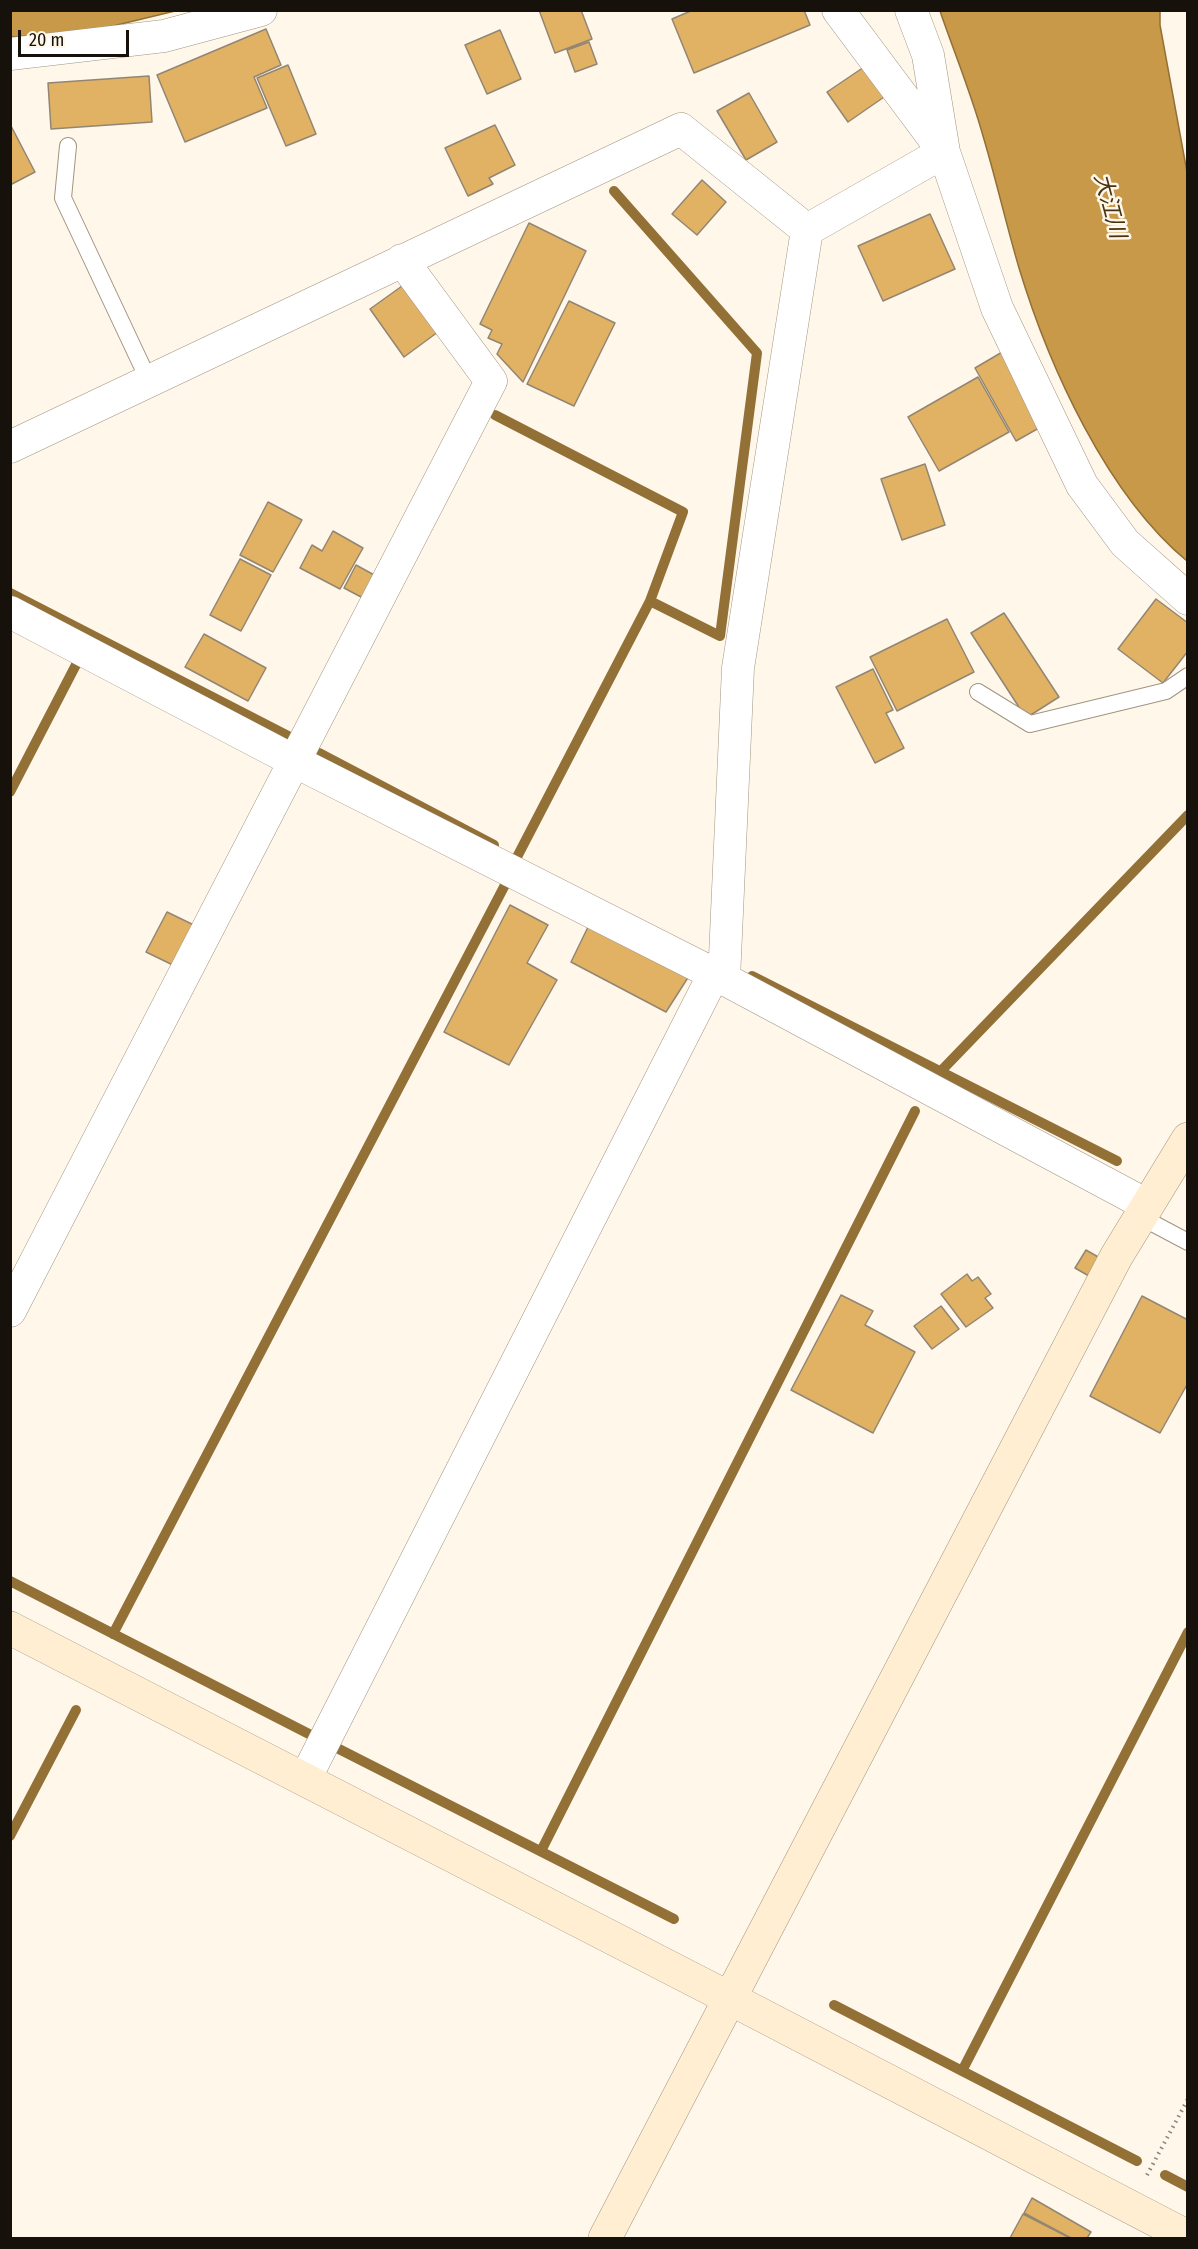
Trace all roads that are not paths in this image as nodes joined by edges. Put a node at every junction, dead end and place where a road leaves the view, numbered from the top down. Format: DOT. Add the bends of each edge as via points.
graph roads {
  1 [pos="261,10"];
  2 [pos="838,10"];
  3 [pos="911,10"];
  4 [pos="10,54"];
  5 [pos="68,146"];
  6 [pos="944,152"];
  7 [pos="807,230"];
  8 [pos="402,260"];
  9 [pos="149,381"];
  10 [pos="10,447"];
  11 [pos="1188,599"];
  12 [pos="10,612"];
  13 [pos="1188,676"];
  14 [pos="978,692"];
  15 [pos="296,762"];
  16 [pos="719,976"];
  17 [pos="1188,1139"];
  18 [pos="1142,1210"];
  19 [pos="1188,1242"];
  20 [pos="10,1311"];
  21 [pos="10,1628"];
  22 [pos="305,1779"];
  23 [pos="729,1998"];
  24 [pos="1188,2237"];
  25 [pos="605,2238"];
  1 -- 4 [label="street" via="164,36"];
  2 -- 6 [label="street"];
  3 -- 6 [label="street" via="928,55"];
  5 -- 9 [label="lane" via="63,198"];
  6 -- 7 [label="street"];
  6 -- 11 [label="street" via="997,308 1083,485 1125,543"];
  7 -- 8 [label="street" via="681,129"];
  7 -- 16 [label="street" via="738,668"];
  8 -- 9 [label="street"];
  8 -- 15 [label="street" via="491,381"];
  9 -- 10 [label="street"];
  12 -- 15 [label="street"];
  13 -- 14 [label="lane" via="1166,691 1030,724"];
  15 -- 16 [label="street"];
  15 -- 20 [label="street"];
  16 -- 18 [label="street"];
  16 -- 22 [label="street"];
  17 -- 18 [label="street"];
  18 -- 19 [label="lane"];
  18 -- 23 [label="street"];
  21 -- 22 [label="street"];
  22 -- 23 [label="street"];
  23 -- 24 [label="street"];
  23 -- 25 [label="street"];
}
